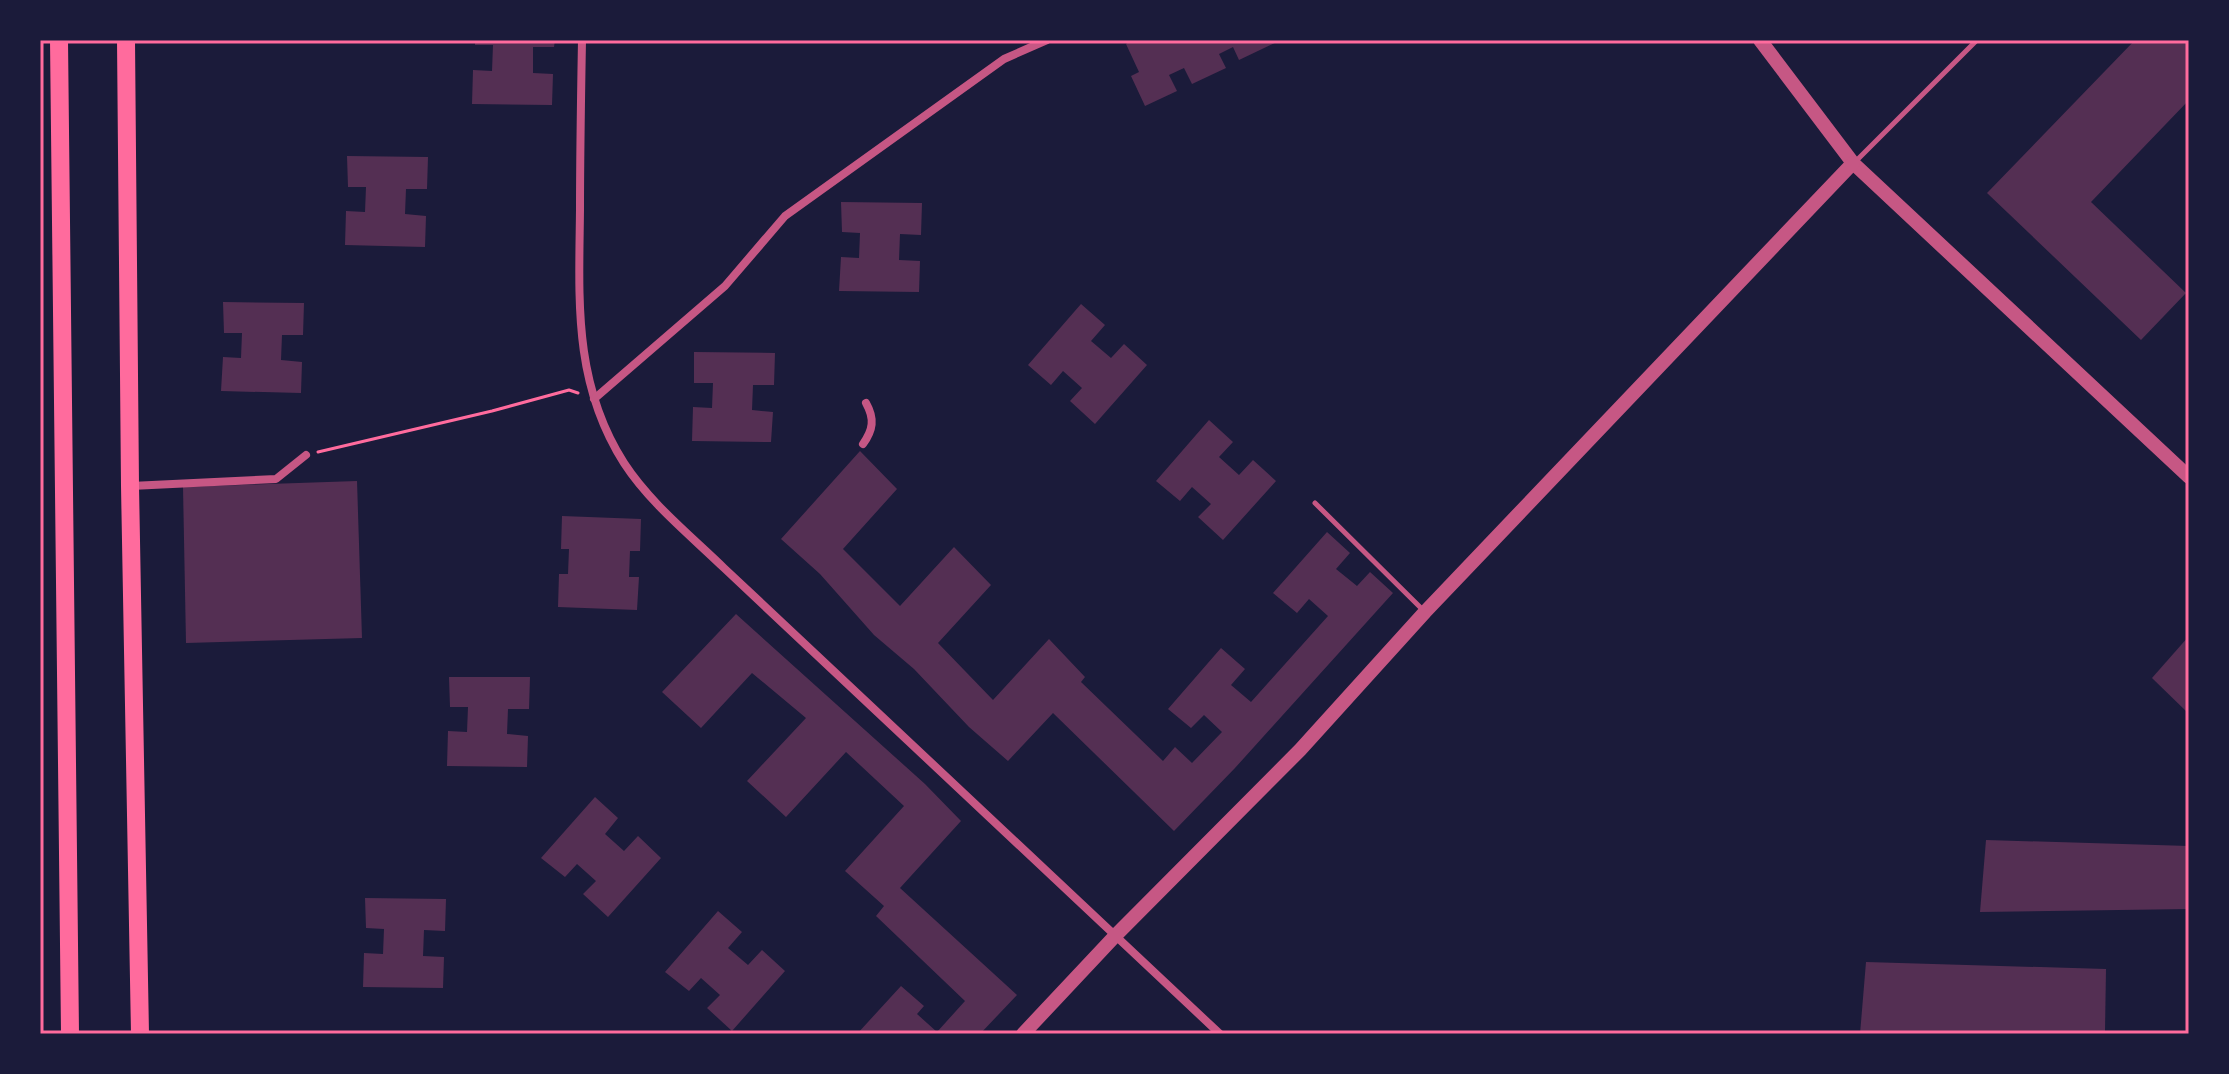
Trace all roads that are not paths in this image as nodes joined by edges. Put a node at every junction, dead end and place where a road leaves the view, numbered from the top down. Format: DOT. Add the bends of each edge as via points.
graph roads {
  1 [pos="59,40"];
  2 [pos="126,40"];
  3 [pos="582,40"];
  4 [pos="1047,40"];
  5 [pos="1760,40"];
  6 [pos="1977,40"];
  7 [pos="1853,163"];
  8 [pos="594,399"];
  9 [pos="866,403"];
  10 [pos="863,444"];
  11 [pos="306,455"];
  12 [pos="2189,477"];
  13 [pos="130,486"];
  14 [pos="1315,503"];
  15 [pos="1425,612"];
  16 [pos="1115,936"];
  17 [pos="70,1034"];
  18 [pos="140,1034"];
  19 [pos="1023,1034"];
  20 [pos="1220,1034"];
  1 -- 17 [label="highway"];
  2 -- 13 [label="highway"];
  3 -- 8 [label="street" via="579,306 583,357"];
  4 -- 8 [label="street" via="1004,59 785,216 725,286"];
  5 -- 7 [label="street"];
  6 -- 7 [label="lane"];
  7 -- 12 [label="street"];
  7 -- 15 [label="street"];
  8 -- 16 [label="street" via="608,435 647,493"];
  9 -- 10 [label="street" via="873,426"];
  11 -- 13 [label="street" via="276,479"];
  13 -- 18 [label="highway"];
  14 -- 15 [label="lane"];
  15 -- 16 [label="street" via="1300,750"];
  16 -- 19 [label="street"];
  16 -- 20 [label="street"];
}
